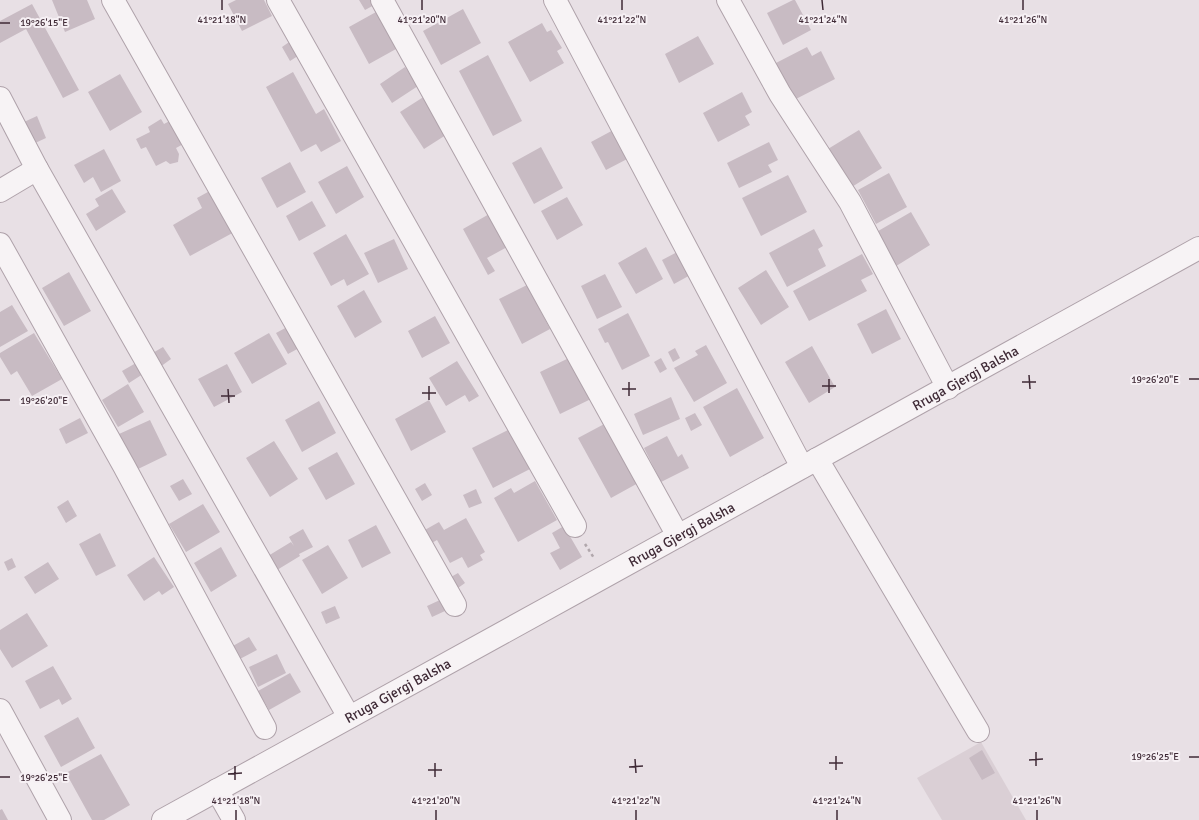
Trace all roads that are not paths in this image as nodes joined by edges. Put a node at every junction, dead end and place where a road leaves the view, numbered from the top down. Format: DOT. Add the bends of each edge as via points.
graph roads {
  1 [pos="113,0"];
  2 [pos="278,0"];
  3 [pos="382,0"];
  4 [pos="554,0"];
  5 [pos="728,0"];
  6 [pos="0,98"];
  7 [pos="37,169"];
  8 [pos="0,191"];
  9 [pos="0,244"];
  10 [pos="1199,248"];
  11 [pos="948,388"];
  12 [pos="809,463"];
  13 [pos="575,526"];
  14 [pos="678,536"];
  15 [pos="455,605"];
  16 [pos="0,710"];
  17 [pos="349,717"];
  18 [pos="265,728"];
  19 [pos="978,731"];
  20 [pos="217,790"];
  21 [pos="60,820"];
  22 [pos="163,820"];
  23 [pos="234,820"];
  1 -- 15 [label="street"];
  2 -- 13 [label="street"];
  3 -- 14 [label="street"];
  4 -- 12 [label="street"];
  5 -- 11 [label="street" via="780,94 850,202"];
  6 -- 7 [label="street"];
  7 -- 8 [label="street"];
  7 -- 17 [label="street"];
  9 -- 18 [label="street" via="124,466"];
  10 -- 11 [label="street, Rruga Gjergj Balsha"];
  11 -- 12 [label="street, Rruga Gjergj Balsha"];
  12 -- 14 [label="street, Rruga Gjergj Balsha"];
  12 -- 19 [label="street"];
  14 -- 17 [label="street, Rruga Gjergj Balsha"];
  16 -- 21 [label="street"];
  17 -- 20 [label="street, Rruga Gjergj Balsha"];
  20 -- 22 [label="street, Rruga Gjergj Balsha"];
  20 -- 23 [label="street"];
}
